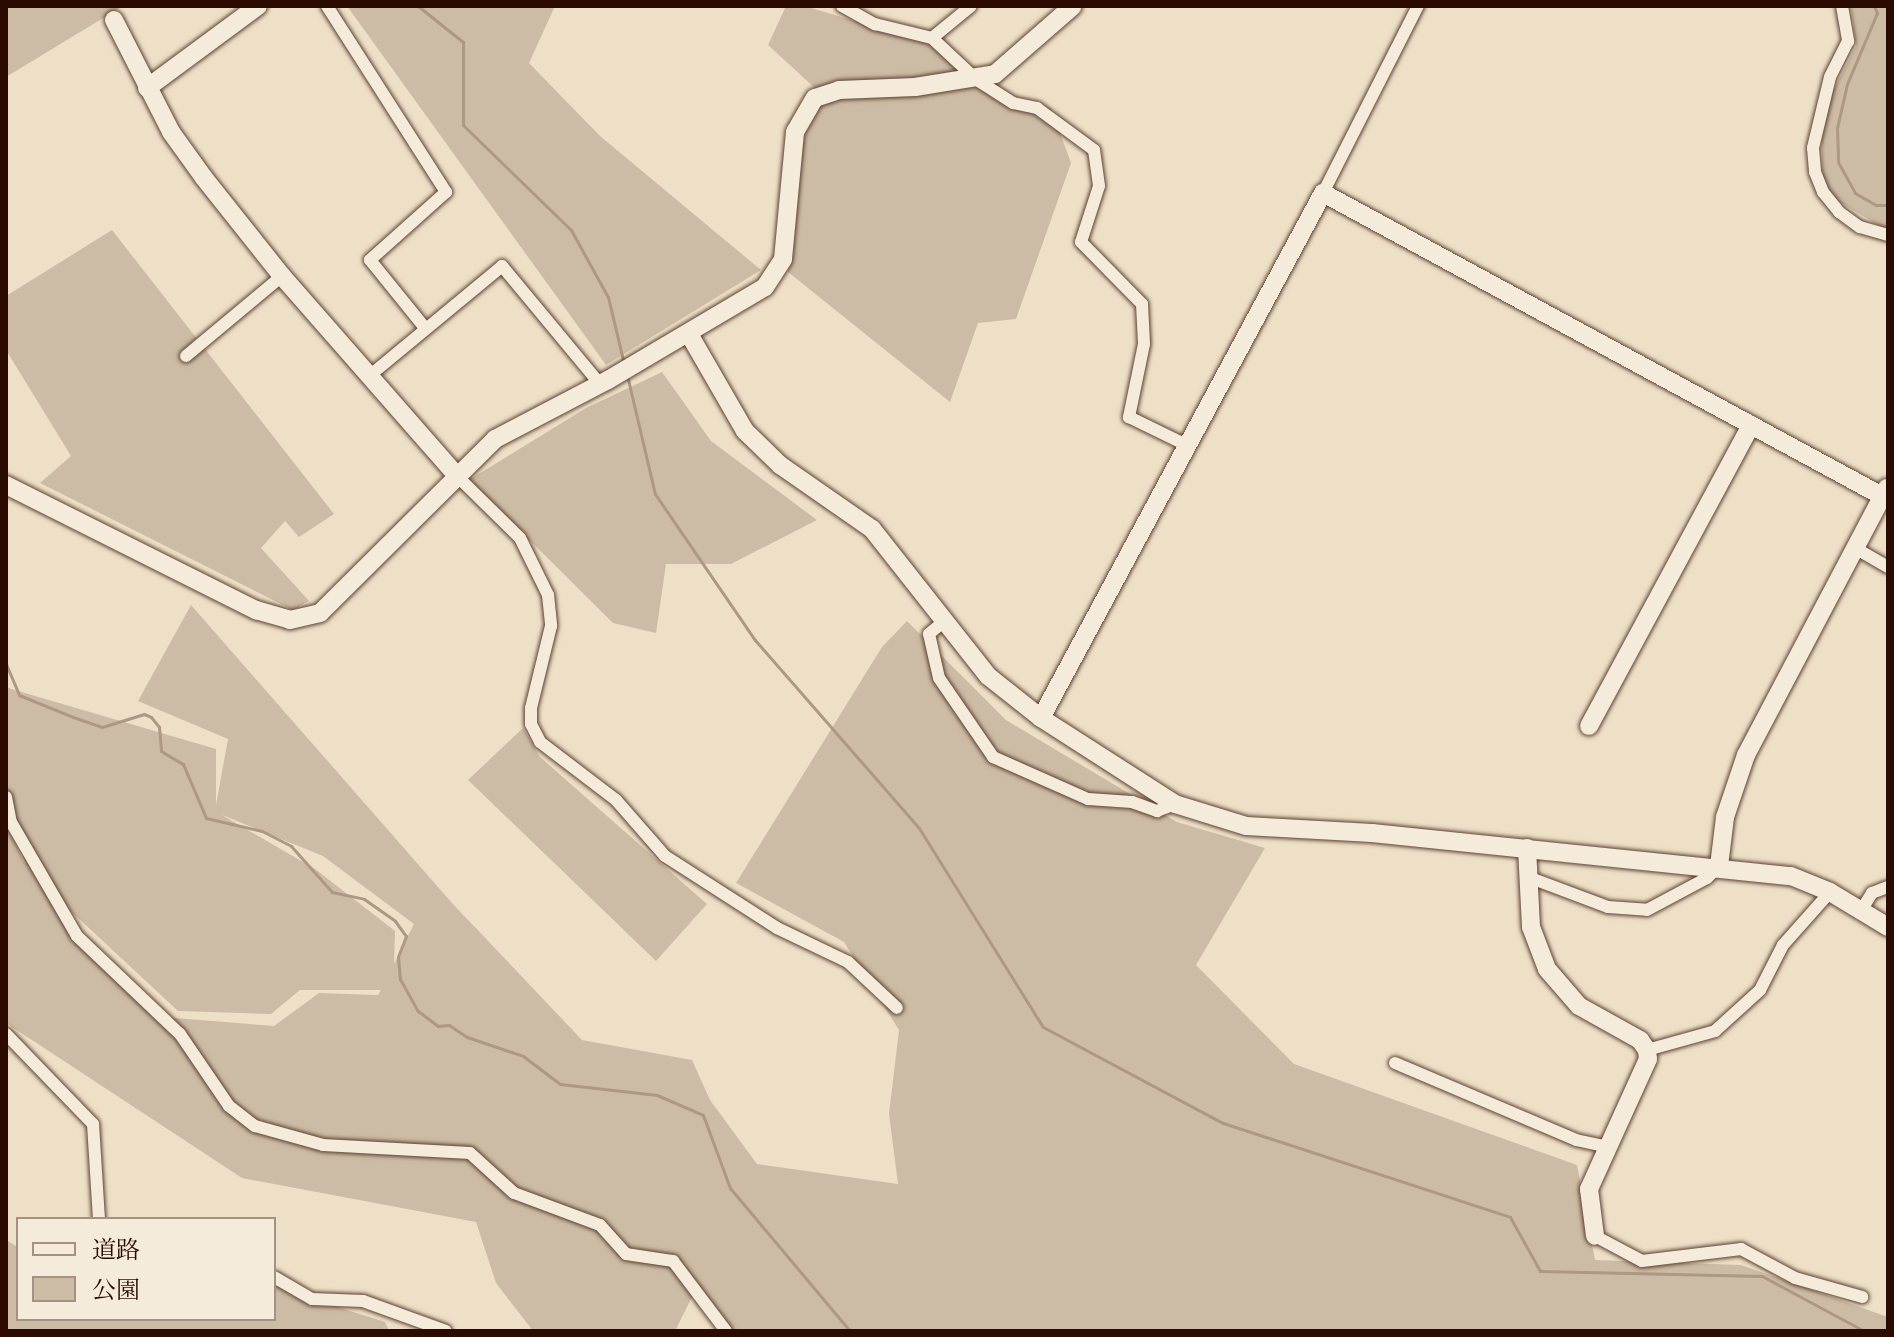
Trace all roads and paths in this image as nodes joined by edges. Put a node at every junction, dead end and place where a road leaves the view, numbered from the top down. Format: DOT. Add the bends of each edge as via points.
graph roads {
  1 [pos="258,6"];
  2 [pos="327,6"];
  3 [pos="971,6"];
  4 [pos="1073,6"];
  5 [pos="1418,6"];
  6 [pos="1842,6"];
  7 [pos="845,7"];
  8 [pos="114,20"];
  9 [pos="932,38"];
  10 [pos="977,80"];
  11 [pos="147,88"];
  12 [pos="1323,193"];
  13 [pos="1888,235"];
  14 [pos="282,276"];
  15 [pos="425,328"];
  16 [pos="689,334"];
  17 [pos="186,356"];
  18 [pos="368,377"];
  19 [pos="604,382"];
  20 [pos="1751,425"];
  21 [pos="1184,444"];
  22 [pos="457,476"];
  23 [pos="6,485"];
  24 [pos="1885,491"];
  25 [pos="1855,548"];
  26 [pos="1888,567"];
  27 [pos="942,623"];
  28 [pos="1041,718"];
  29 [pos="1589,726"];
  30 [pos="6,797"];
  31 [pos="1175,804"];
  32 [pos="1527,848"];
  33 [pos="1719,866"];
  34 [pos="1528,877"];
  35 [pos="1888,887"];
  36 [pos="1830,892"];
  37 [pos="1862,909"];
  38 [pos="1888,927"];
  39 [pos="897,1008"];
  40 [pos="6,1034"];
  41 [pos="1647,1050"];
  42 [pos="1395,1063"];
  43 [pos="1609,1147"];
  44 [pos="99,1217"];
  45 [pos="1595,1236"];
  46 [pos="276,1278"];
  47 [pos="1862,1297"];
  48 [pos="446,1331"];
  49 [pos="726,1331"];
  1 -- 11 [label="street"];
  2 -- 15 [label="street" via="446,192 370,260"];
  3 -- 9 [label="street"];
  4 -- 10 [label="street" via="1006,68"];
  5 -- 12 [label="street"];
  6 -- 13 [label="street" via="1848,41 1830,77 1813,148 1815,172 1839,212 1860,227"];
  7 -- 9 [label="street" via="875,24"];
  8 -- 11 [label="street"];
  9 -- 10 [label="street"];
  10 -- 16 [label="street" via="839,90 815,98 795,132 783,259 777,273 765,287"];
  10 -- 21 [label="street" via="1013,103 1037,108 1094,150 1099,186 1081,242 1142,304 1144,344 1129,417"];
  11 -- 14 [label="street" via="171,132"];
  12 -- 20 [label="street"];
  12 -- 21 [label="street"];
  14 -- 17 [label="street"];
  14 -- 18 [label="street"];
  15 -- 18 [label="street"];
  15 -- 19 [label="street" via="502,266"];
  16 -- 19 [label="street"];
  16 -- 27 [label="street" via="745,431 780,465 872,529"];
  18 -- 22 [label="street"];
  19 -- 22 [label="street" via="516,423"];
  20 -- 24 [label="street"];
  20 -- 29 [label="street"];
  21 -- 28 [label="street"];
  22 -- 23 [label="street" via="320,613 290,620 256,610"];
  22 -- 39 [label="street" via="520,538 548,595 551,626 531,708 531,724 540,742 616,800 665,856 777,928 848,962"];
  24 -- 25 [label="street"];
  25 -- 26 [label="street"];
  25 -- 33 [label="street" via="1746,755 1725,817"];
  27 -- 28 [label="street" via="988,676"];
  27 -- 31 [label="street" via="929,634 939,678 993,757 1088,799 1132,802 1157,811"];
  28 -- 31 [label="street"];
  30 -- 49 [label="street" via="11,822 77,936 180,1034 229,1106 246,1119 277,1135 323,1145 470,1153 514,1193 600,1225 626,1254 673,1261"];
  31 -- 32 [label="street" via="1246,826"];
  32 -- 33 [label="street"];
  32 -- 34 [label="street"];
  33 -- 34 [label="street" via="1647,910 1608,907"];
  33 -- 36 [label="street" via="1791,876"];
  34 -- 41 [label="street" via="1531,927 1553,978 1579,1006 1640,1040"];
  35 -- 37 [label="street" via="1872,893"];
  36 -- 37 [label="street"];
  36 -- 41 [label="street" via="1783,945 1760,990 1715,1031"];
  37 -- 38 [label="street"];
  40 -- 44 [label="street" via="93,1124"];
  41 -- 43 [label="street"];
  42 -- 43 [label="street" via="1576,1140"];
  43 -- 45 [label="street" via="1589,1189"];
  45 -- 47 [label="street" via="1642,1261 1741,1249 1795,1278"];
  46 -- 48 [label="street" via="312,1299 363,1301"];
}
